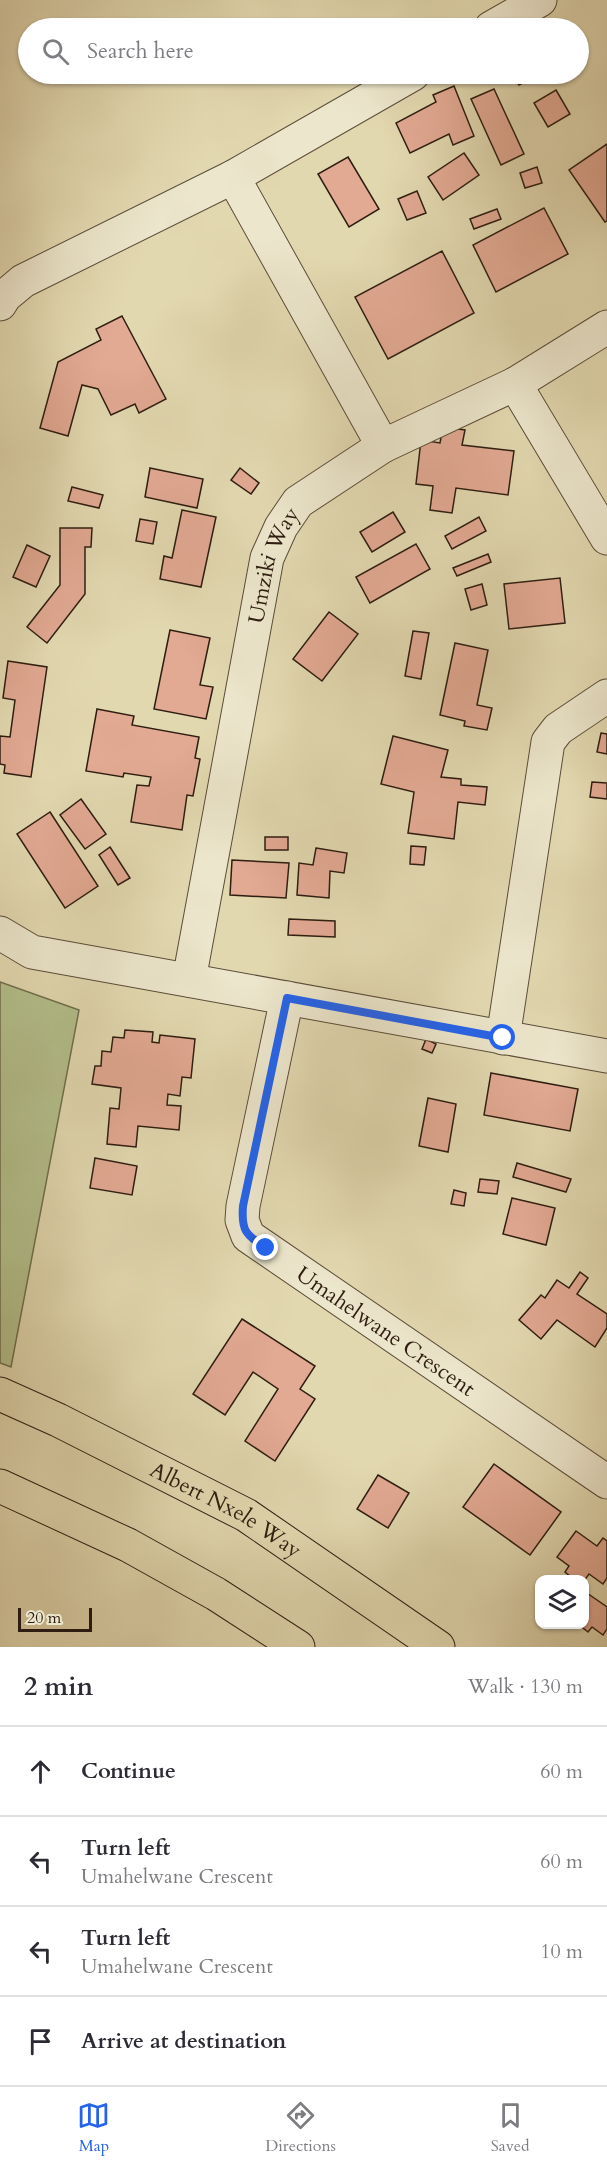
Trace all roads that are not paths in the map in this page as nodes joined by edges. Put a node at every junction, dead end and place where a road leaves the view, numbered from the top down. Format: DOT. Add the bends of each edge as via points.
graph roads {
  1 [pos="540,0"];
  2 [pos="508,18"];
  3 [pos="396,84"];
  4 [pos="233,177"];
  5 [pos="0,304"];
  6 [pos="607,327"];
  7 [pos="515,384"];
  8 [pos="383,446"];
  9 [pos="607,538"];
  10 [pos="607,696"];
  11 [pos="0,933"];
  12 [pos="189,980"];
  13 [pos="287,998"];
  14 [pos="503,1038"];
  15 [pos="607,1056"];
  16 [pos="0,1394"];
  17 [pos="607,1482"];
  18 [pos="0,1485"];
  19 [pos="298,1647"];
  20 [pos="438,1647"];
  1 -- 2 [label="street"];
  3 -- 4 [label="street"];
  4 -- 5 [label="street" via="23,281"];
  4 -- 8 [label="street"];
  6 -- 7 [label="street, Umziki Way"];
  7 -- 8 [label="street, Umziki Way"];
  7 -- 9 [label="street"];
  8 -- 12 [label="street, Umziki Way" via="298,502 267,558"];
  10 -- 14 [label="street" via="558,729 548,742"];
  11 -- 12 [label="street" via="32,952"];
  12 -- 13 [label="street"];
  13 -- 14 [label="street"];
  13 -- 17 [label="street, Umahelwane Crescent" via="243,1206 242,1220 248,1236"];
  14 -- 15 [label="street"];
  16 -- 20 [label="main road, Albert Nxele Way" via="246,1515"];
  18 -- 19 [label="main road" via="128,1545 216,1594"];
}
